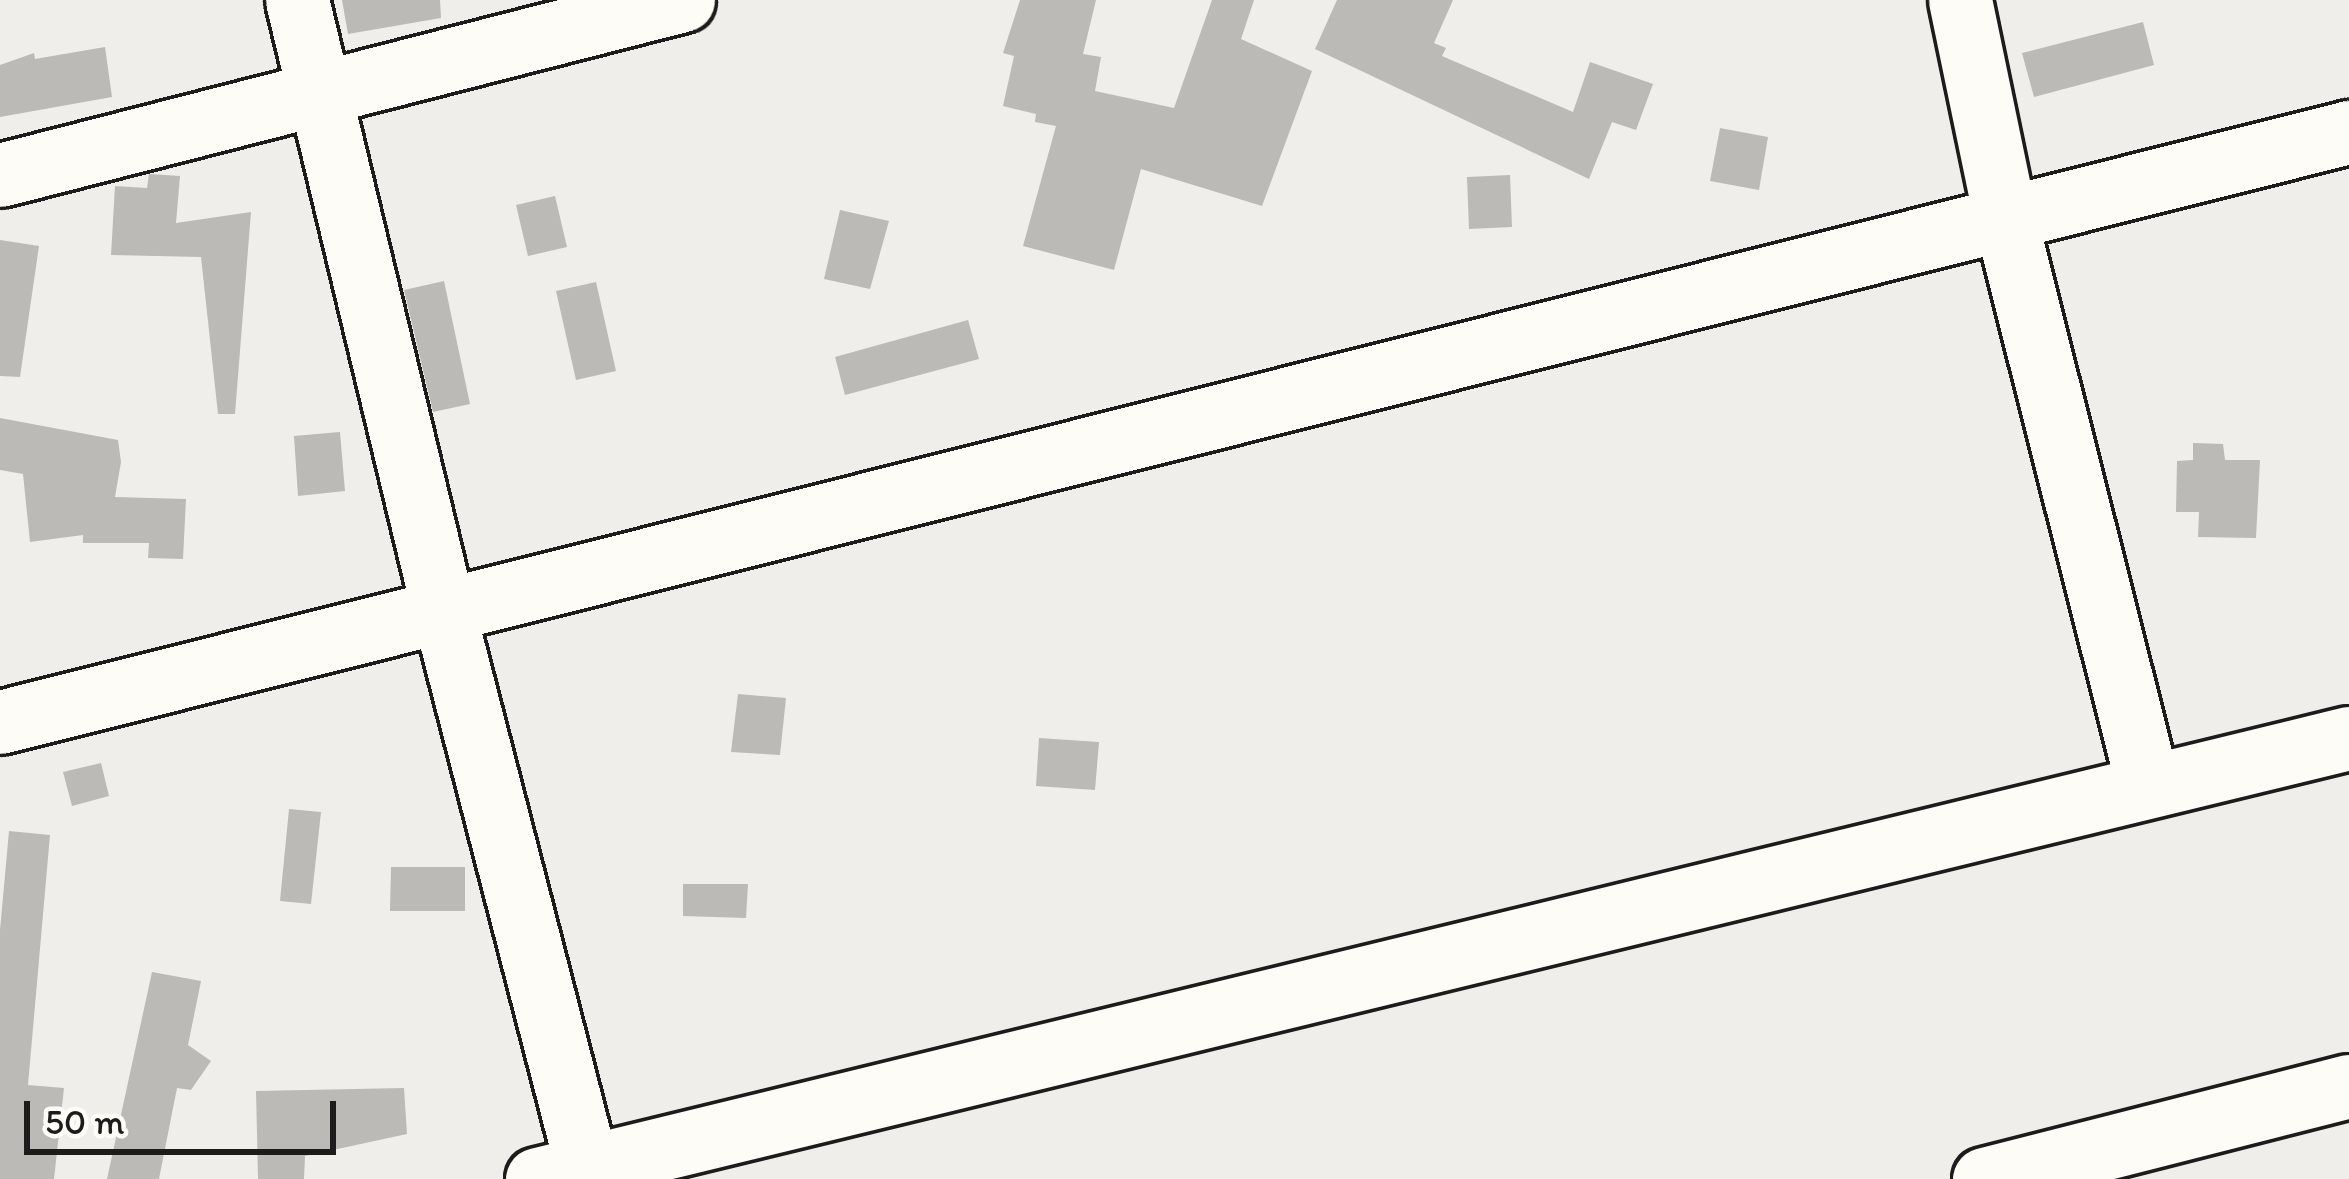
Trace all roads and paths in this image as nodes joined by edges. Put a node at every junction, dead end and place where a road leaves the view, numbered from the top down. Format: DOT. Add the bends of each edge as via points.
graph roads {
  1 [pos="296,0"];
  2 [pos="683,0"];
  3 [pos="1960,0"];
  4 [pos="321,95"];
  5 [pos="2349,132"];
  6 [pos="0,175"];
  7 [pos="2005,218"];
  8 [pos="444,613"];
  9 [pos="0,722"];
  10 [pos="2349,738"];
  11 [pos="2148,786"];
  12 [pos="2349,1086"];
  13 [pos="572,1176"];
  14 [pos="1984,1179"];
  1 -- 4 [label="street"];
  2 -- 4 [label="street"];
  3 -- 7 [label="street"];
  4 -- 6 [label="street"];
  4 -- 8 [label="street"];
  5 -- 7 [label="street"];
  7 -- 8 [label="street"];
  7 -- 11 [label="street"];
  8 -- 9 [label="street"];
  8 -- 13 [label="street"];
  10 -- 11 [label="street"];
  11 -- 13 [label="street"];
  12 -- 14 [label="street"];
}
